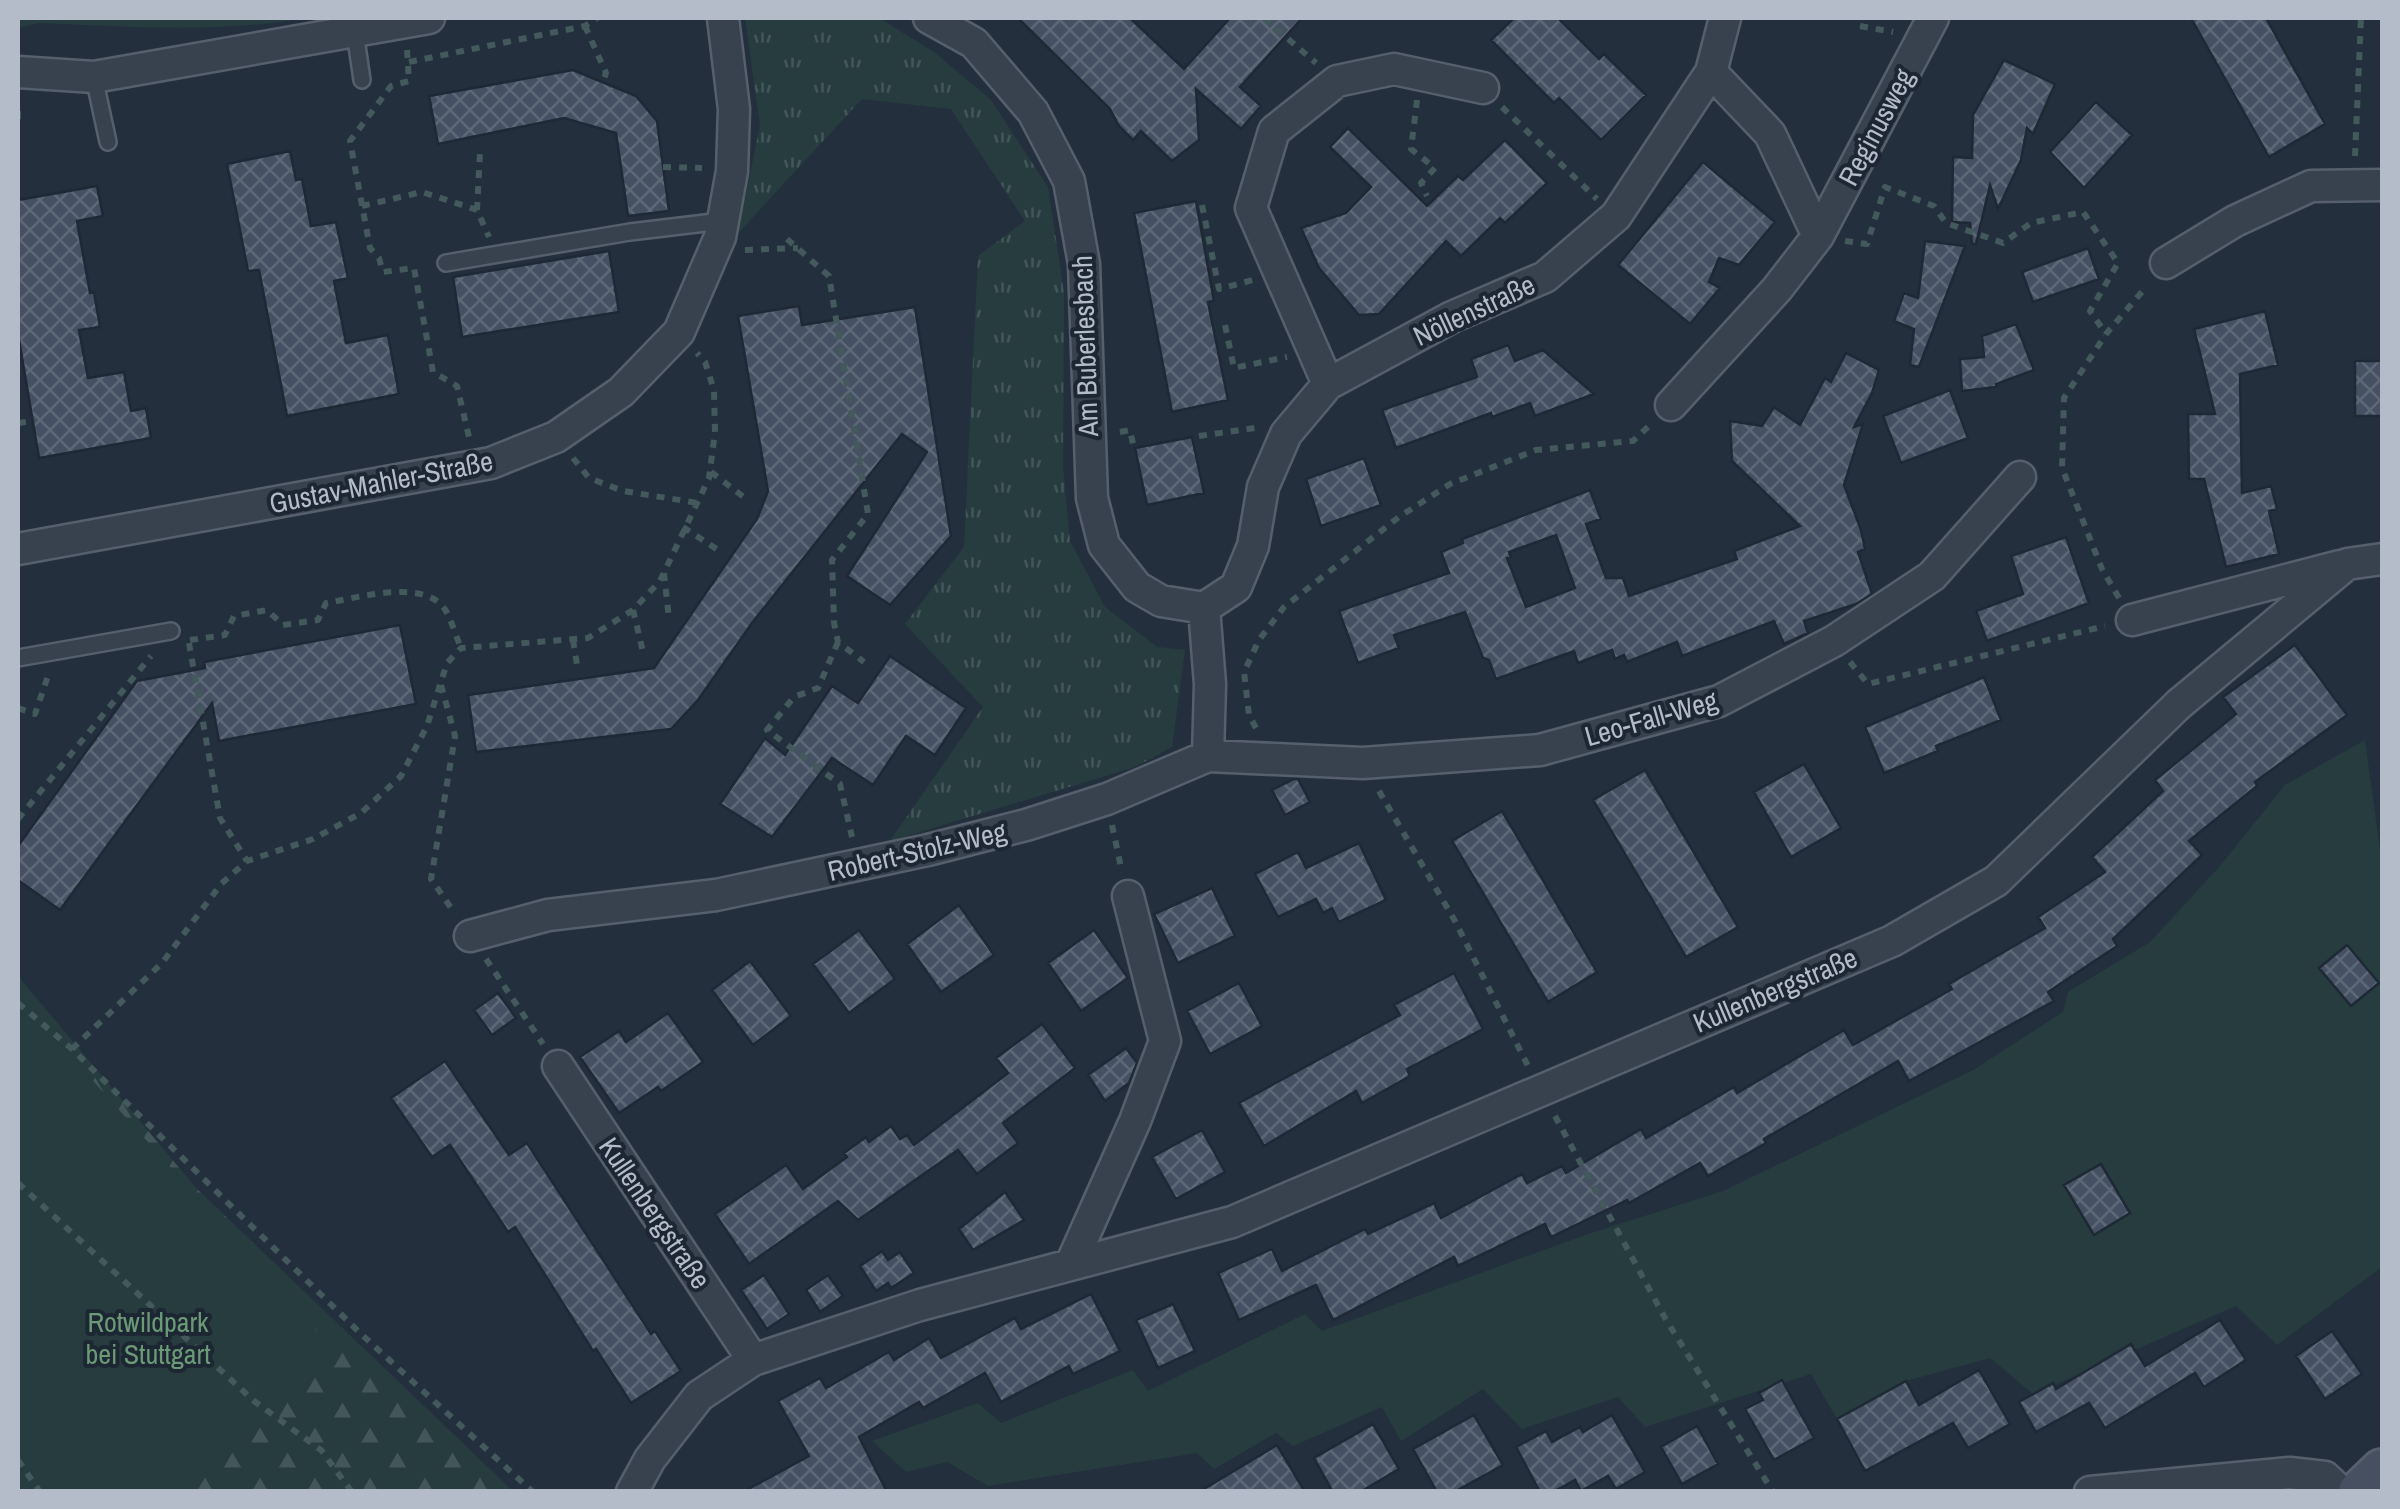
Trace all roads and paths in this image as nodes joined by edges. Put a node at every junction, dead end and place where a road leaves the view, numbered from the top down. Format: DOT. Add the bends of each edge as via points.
graph roads {
  1 [pos="429,18"];
  2 [pos="597,18"];
  3 [pos="723,18"];
  4 [pos="929,18"];
  5 [pos="1264,18"];
  6 [pos="1725,18"];
  7 [pos="1933,18"];
  8 [pos="2361,18"];
  9 [pos="584,26"];
  10 [pos="348,27"];
  11 [pos="18,72"];
  12 [pos="1710,72"];
  13 [pos="1420,74"];
  14 [pos="94,78"];
  15 [pos="362,80"];
  16 [pos="1337,81"];
  17 [pos="603,82"];
  18 [pos="1482,88"];
  19 [pos="18,111"];
  20 [pos="18,123"];
  21 [pos="108,142"];
  22 [pos="480,152"];
  23 [pos="663,167"];
  24 [pos="703,168"];
  25 [pos="2368,185"];
  26 [pos="1586,190"];
  27 [pos="1427,196"];
  28 [pos="1202,205"];
  29 [pos="362,206"];
  30 [pos="477,210"];
  31 [pos="722,221"];
  32 [pos="1818,236"];
  33 [pos="787,239"];
  34 [pos="798,248"];
  35 [pos="714,252"];
  36 [pos="496,255"];
  37 [pos="446,263"];
  38 [pos="2166,263"];
  39 [pos="1278,274"];
  40 [pos="1225,324"];
  41 [pos="680,332"];
  42 [pos="2106,334"];
  43 [pos="1313,351"];
  44 [pos="1328,384"];
  45 [pos="1671,405"];
  46 [pos="33,421"];
  47 [pos="1296,422"];
  48 [pos="18,423"];
  49 [pos="1199,436"];
  50 [pos="556,437"];
  51 [pos="476,467"];
  52 [pos="710,471"];
  53 [pos="2020,477"];
  54 [pos="746,498"];
  55 [pos="698,502"];
  56 [pos="683,528"];
  57 [pos="18,549"];
  58 [pos="718,550"];
  59 [pos="2382,559"];
  60 [pos="2348,564"];
  61 [pos="664,572"];
  62 [pos="1204,608"];
  63 [pos="633,610"];
  64 [pos="669,619"];
  65 [pos="2132,620"];
  66 [pos="171,632"];
  67 [pos="573,640"];
  68 [pos="838,642"];
  69 [pos="461,648"];
  70 [pos="56,653"];
  71 [pos="644,656"];
  72 [pos="18,658"];
  73 [pos="864,662"];
  74 [pos="578,671"];
  75 [pos="1868,684"];
  76 [pos="441,685"];
  77 [pos="18,708"];
  78 [pos="1208,756"];
  79 [pos="1276,759"];
  80 [pos="1362,763"];
  81 [pos="18,819"];
  82 [pos="247,861"];
  83 [pos="858,865"];
  84 [pos="1128,896"];
  85 [pos="470,936"];
  86 [pos="18,1003"];
  87 [pos="72,1048"];
  88 [pos="558,1066"];
  89 [pos="1540,1089"];
  90 [pos="18,1184"];
  91 [pos="1072,1262"];
  92 [pos="754,1360"];
  93 [pos="18,1460"];
  94 [pos="2382,1472"];
  95 [pos="40,1492"];
  96 [pos="352,1492"];
  97 [pos="533,1492"];
  98 [pos="632,1492"];
  99 [pos="1773,1492"];
  100 [pos="2090,1492"];
  101 [pos="2341,1492"];
  102 [pos="2360,1492"];
  1 -- 10 [label="street"];
  2 -- 9 [label="path"];
  3 -- 31 [label="street, Gustav-Mahler-Straße" via="734,108"];
  4 -- 62 [label="street, Am Buberlesbach" via="974,42 998,70 1033,112 1069,182 1084,264 1092,498 1104,545 1137,587 1161,601"];
  5 -- 16 [label="path"];
  6 -- 12 [label="street, Nöllenstraße"];
  7 -- 32 [label="street, Reginusweg"];
  8 -- 25 [label="path"];
  9 -- 17 [label="path" via="606,73"];
  9 -- 29 [label="path" via="409,62 409,81 391,86 350,141"];
  10 -- 14 [label="street"];
  10 -- 15 [label="lane"];
  11 -- 14 [label="street"];
  12 -- 32 [label="street" via="1770,134"];
  12 -- 44 [label="street, Nöllenstraße" via="1616,216 1546,277 1452,317"];
  13 -- 16 [label="street" via="1394,69"];
  13 -- 18 [label="street"];
  13 -- 27 [label="path" via="1412,149 1435,168 1421,182"];
  14 -- 21 [label="lane"];
  16 -- 39 [label="street" via="1274,131 1251,208"];
  18 -- 26 [label="path"];
  19 -- 20 [label="path"];
  22 -- 30 [label="path"];
  23 -- 24 [label="path"];
  25 -- 38 [label="street" via="2311,186 2235,220"];
  28 -- 39 [label="path" via="1219,289"];
  29 -- 30 [label="path" via="422,192"];
  29 -- 51 [label="path" via="370,248 383,272 414,268 433,372 457,386"];
  30 -- 36 [label="path"];
  31 -- 35 [label="street, Gustav-Mahler-Straße"];
  31 -- 36 [label="lane"];
  32 -- 42 [label="path" via="1866,244 1885,187 1934,206 1946,223 2003,243 2030,223 2083,212 2118,263 2090,312"];
  32 -- 45 [label="street"];
  33 -- 34 [label="path"];
  34 -- 35 [label="path"];
  34 -- 68 [label="path" via="829,276 868,514 832,560"];
  35 -- 41 [label="street, Gustav-Mahler-Straße"];
  36 -- 37 [label="lane"];
  38 -- 42 [label="path"];
  39 -- 43 [label="street"];
  40 -- 43 [label="path" via="1234,368"];
  41 -- 50 [label="street, Gustav-Mahler-Straße" via="621,392"];
  41 -- 52 [label="path" via="705,362 714,390"];
  42 -- 65 [label="path" via="2064,398 2062,468 2102,569"];
  43 -- 44 [label="street"];
  44 -- 47 [label="street, Nöllenstraße"];
  45 -- 79 [label="path" via="1633,441 1536,450 1450,484 1284,607 1244,672 1249,715"];
  46 -- 48 [label="path"];
  47 -- 49 [label="path"];
  47 -- 62 [label="street, Nöllenstraße" via="1263,487 1253,546 1236,587"];
  50 -- 51 [label="street, Gustav-Mahler-Straße"];
  50 -- 55 [label="path" via="589,478 623,492"];
  51 -- 57 [label="street, Gustav-Mahler-Straße"];
  52 -- 54 [label="path"];
  52 -- 55 [label="path"];
  53 -- 80 [label="street, Leo-Fall-Weg" via="1932,576 1834,642 1718,700 1540,750"];
  55 -- 56 [label="path"];
  56 -- 58 [label="path"];
  56 -- 61 [label="path"];
  59 -- 60 [label="street"];
  60 -- 65 [label="street"];
  60 -- 89 [label="street, Kullenbergstraße" via="2179,704 1996,881 1892,942"];
  61 -- 63 [label="path"];
  61 -- 64 [label="path"];
  62 -- 78 [label="street"];
  63 -- 67 [label="path"];
  63 -- 71 [label="path"];
  65 -- 75 [label="path"];
  66 -- 70 [label="lane"];
  66 -- 81 [label="path"];
  67 -- 69 [label="path"];
  67 -- 74 [label="path"];
  68 -- 73 [label="path"];
  68 -- 83 [label="path" via="818,688 794,698 767,730 840,784"];
  69 -- 76 [label="path" via="447,662"];
  69 -- 82 [label="path" via="445,609 426,594 408,592 326,603 318,620 283,625 267,610 234,616 226,635 188,640 220,818"];
  70 -- 72 [label="lane"];
  70 -- 77 [label="path" via="35,714"];
  76 -- 82 [label="path" via="401,776 361,813 313,840"];
  76 -- 85 [label="path" via="455,736 430,879"];
  78 -- 79 [label="street, Leo-Fall-Weg"];
  78 -- 83 [label="street, Robert-Stolz-Weg" via="1026,825"];
  79 -- 80 [label="street, Leo-Fall-Weg"];
  80 -- 89 [label="path" via="1455,921"];
  82 -- 87 [label="path" via="221,884 162,962"];
  83 -- 85 [label="street, Robert-Stolz-Weg" via="716,896 548,915"];
  84 -- 91 [label="street" via="1165,1041"];
  85 -- 88 [label="path"];
  86 -- 87 [label="path"];
  87 -- 97 [label="path" via="361,1334"];
  88 -- 92 [label="street, Kullenbergstraße"];
  89 -- 91 [label="street, Kullenbergstraße" via="1232,1222"];
  89 -- 99 [label="path" via="1666,1318"];
  90 -- 96 [label="path" via="254,1401 321,1450"];
  91 -- 92 [label="street, Kullenbergstraße"];
  92 -- 98 [label="street, Kullenbergstraße" via="699,1396"];
  93 -- 95 [label="path"];
  94 -- 102 [label="street"];
  100 -- 101 [label="street" via="2290,1473 2325,1478"];
}
